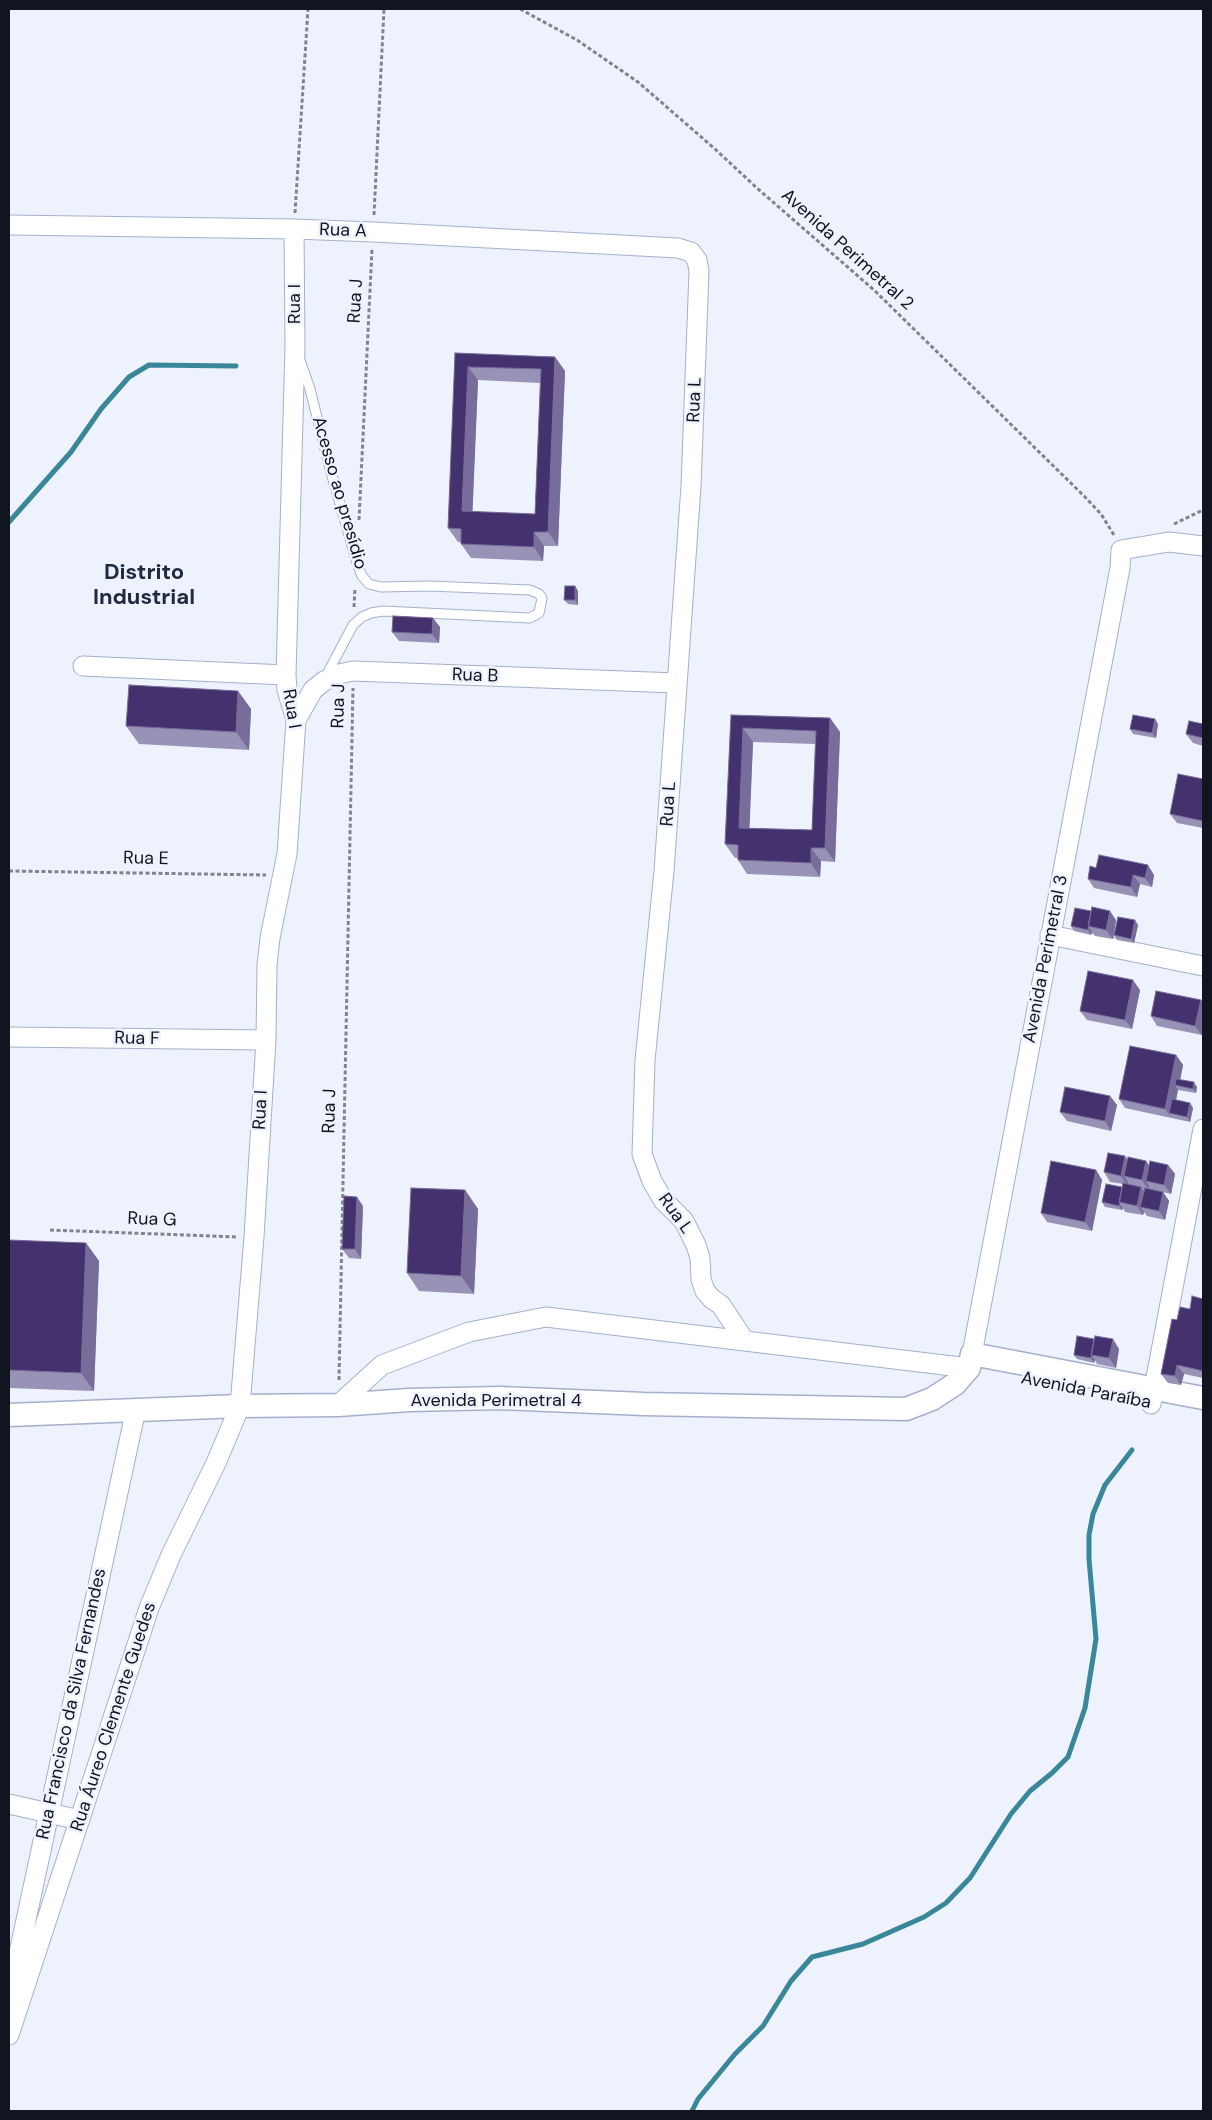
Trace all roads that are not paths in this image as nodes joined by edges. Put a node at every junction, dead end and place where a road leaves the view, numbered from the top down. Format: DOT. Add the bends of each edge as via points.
graph roads {
  1 [pos="9,225"];
  2 [pos="294,229"];
  3 [pos="678,248"];
  4 [pos="295,346"];
  5 [pos="1203,546"];
  6 [pos="83,666"];
  7 [pos="286,675"];
  8 [pos="324,681"];
  9 [pos="677,684"];
  10 [pos="296,720"];
  11 [pos="1050,935"];
  12 [pos="1203,966"];
  13 [pos="9,1037"];
  14 [pos="266,1040"];
  15 [pos="1203,1129"];
  16 [pos="744,1340"];
  17 [pos="971,1361"];
  18 [pos="1152,1396"];
  19 [pos="1203,1398"];
  20 [pos="338,1405"];
  21 [pos="240,1406"];
  22 [pos="136,1409"];
  23 [pos="10,1414"];
  24 [pos="1203,1414"];
  25 [pos="9,1804"];
  26 [pos="48,1813"];
  27 [pos="80,1820"];
  28 [pos="9,1999"];
  29 [pos="9,2036"];
  1 -- 2 [label="street, Rua A"];
  2 -- 3 [label="street, Rua A"];
  2 -- 4 [label="street, Rua I"];
  3 -- 9 [label="street, Rua L" via="691,252 699,271 696,397"];
  4 -- 7 [label="street, Rua I"];
  4 -- 8 [label="lane, Acesso ao presídio" via="310,388 356,563 369,584 380,587 530,590 542,598 539,613 530,618 371,613 353,625"];
  5 -- 11 [label="street, Avenida Perimetral 3" via="1169,542 1121,550"];
  6 -- 7 [label="street"];
  7 -- 10 [label="street, Rua I"];
  8 -- 9 [label="street, Rua B" via="353,671"];
  8 -- 10 [label="street, Rua B" via="313,690"];
  9 -- 16 [label="street, Rua L" via="664,871 645,1060 642,1154 663,1200 684,1221 696,1245 705,1291 721,1305"];
  10 -- 14 [label="street, Rua I" via="284,876 270,938"];
  11 -- 12 [label="street"];
  11 -- 17 [label="street, Avenida Perimetral 3"];
  13 -- 14 [label="street, Rua F"];
  14 -- 21 [label="street, Rua I"];
  15 -- 18 [label="street"];
  16 -- 17 [label="street"];
  16 -- 20 [label="street" via="546,1317 469,1332 382,1365"];
  17 -- 18 [label="street, Avenida Paraíba"];
  17 -- 20 [label="street, Avenida Perimetral 4" via="946,1392 906,1409 500,1398"];
  18 -- 19 [label="street, Avenida Paraíba"];
  18 -- 24 [label="street, Avenida Paraíba"];
  20 -- 21 [label="street, Avenida Perimetral 4"];
  21 -- 22 [label="street, Avenida Perimetral 4"];
  21 -- 27 [label="street, Rua Áureo Clemente Guedes" via="149,1608"];
  22 -- 23 [label="street, Avenida Perimetral 4"];
  22 -- 26 [label="street, Rua Francisco da Silva Fernandes"];
  25 -- 26 [label="street"];
  26 -- 27 [label="street"];
  26 -- 28 [label="street, Rua Francisco da Silva Fernandes"];
  27 -- 29 [label="street, Rua Áureo Clemente Guedes"];
}
